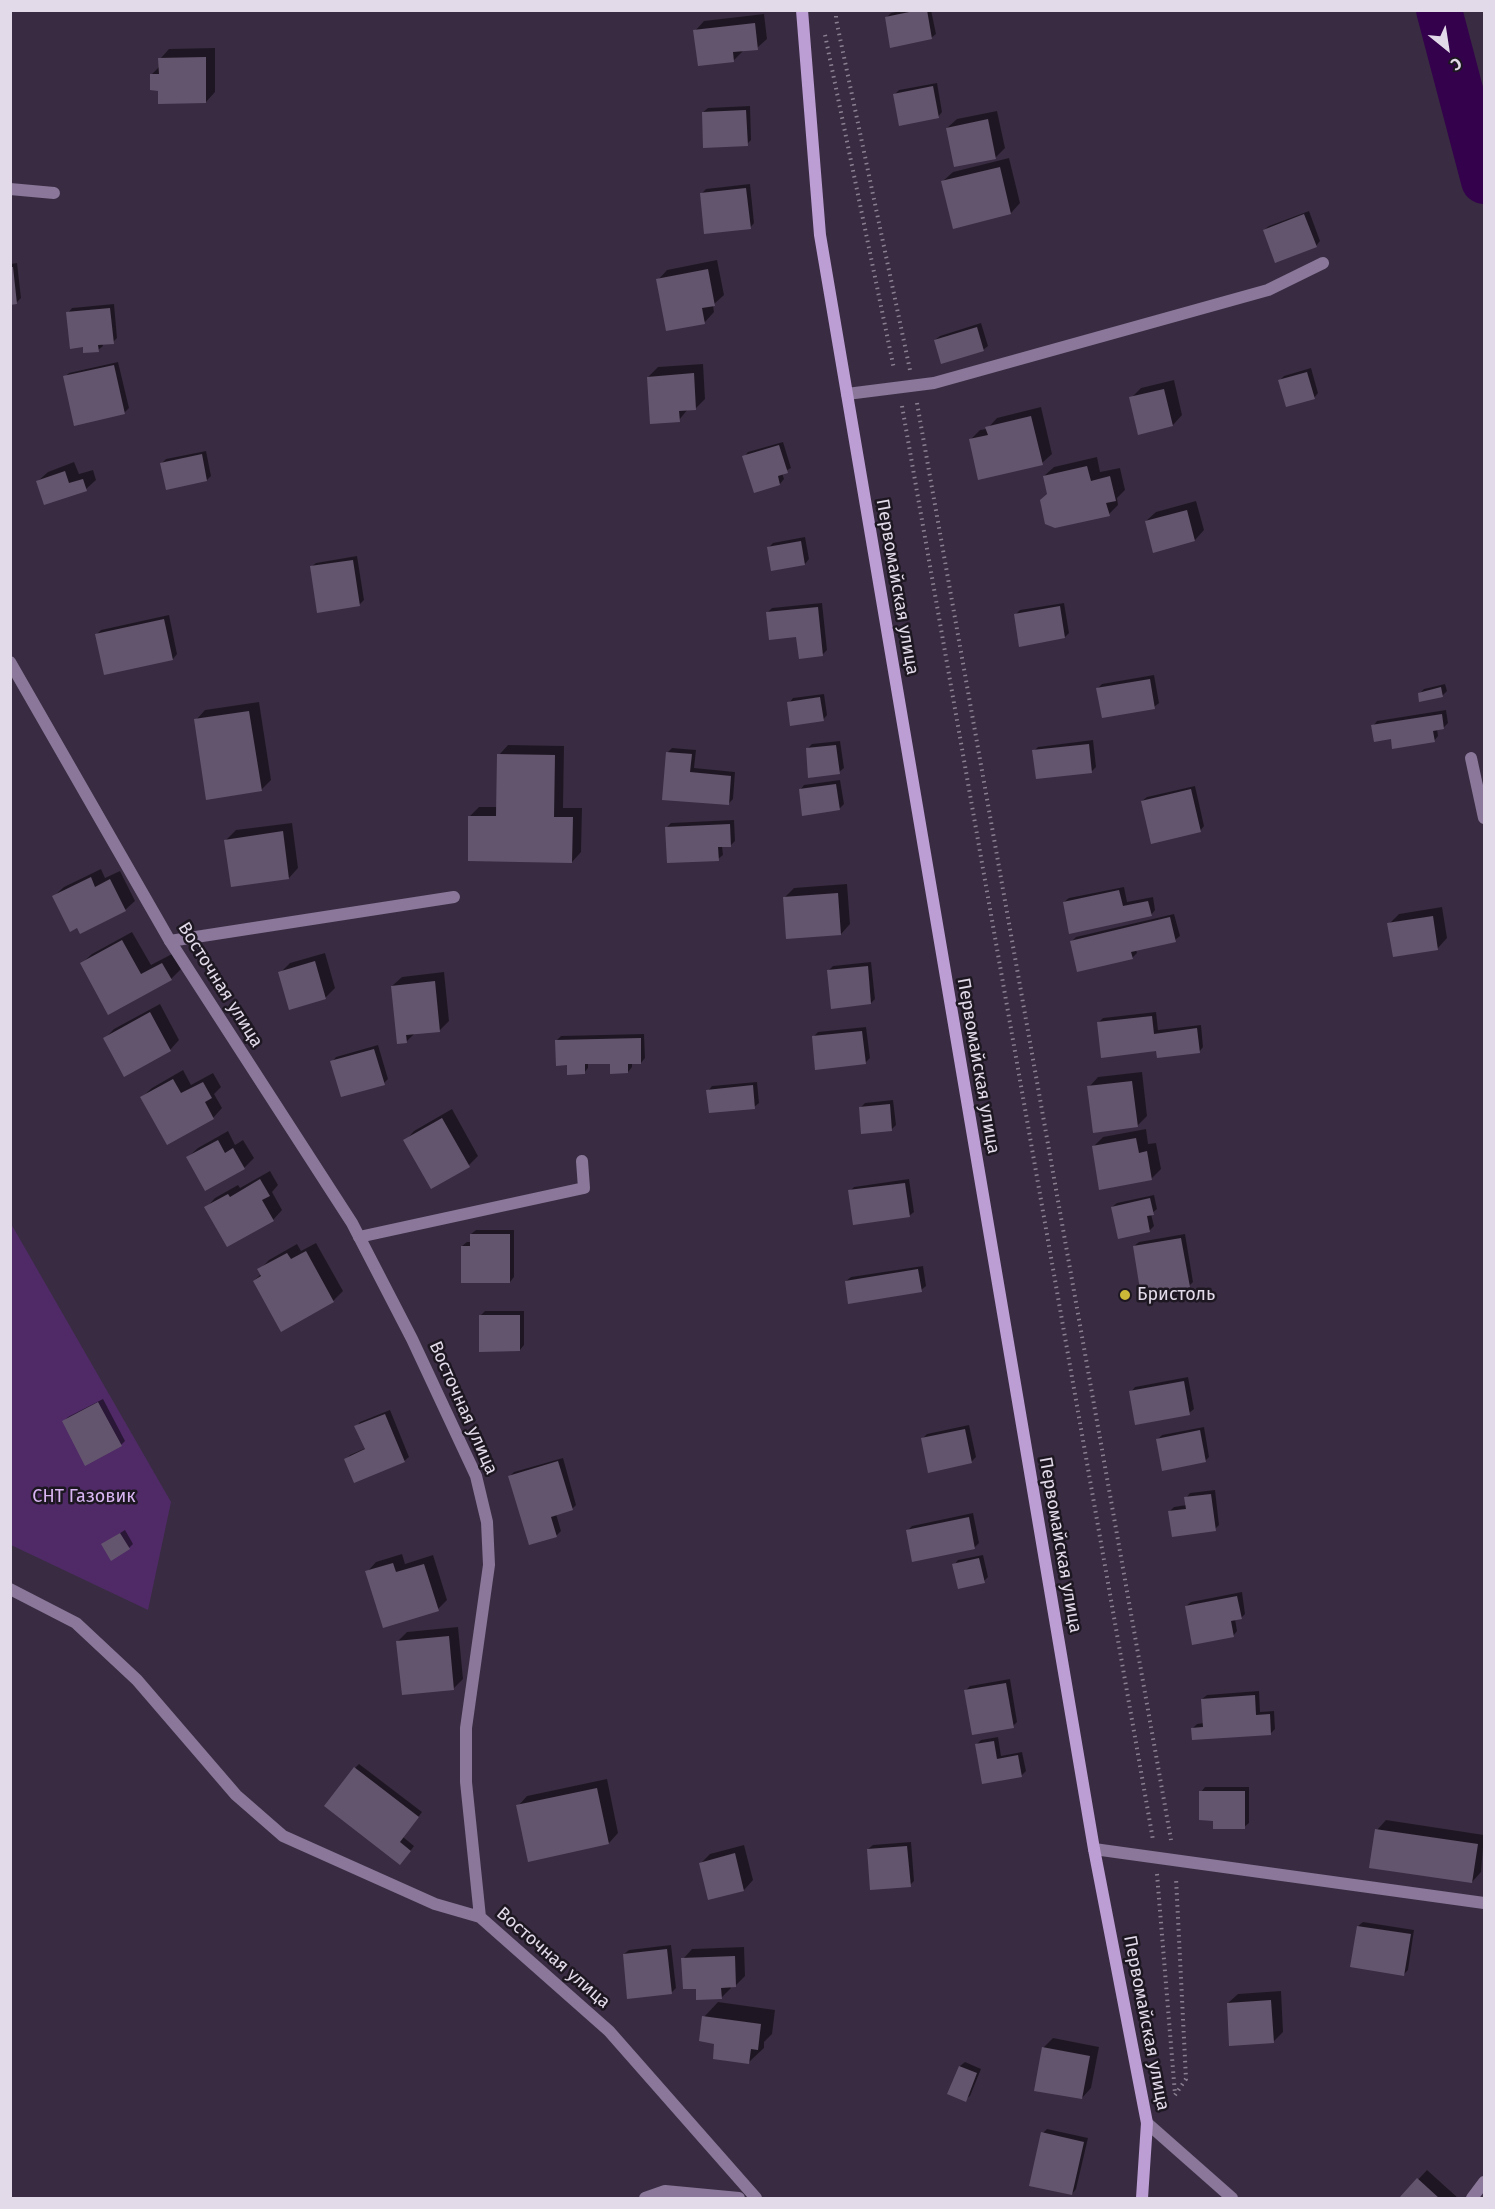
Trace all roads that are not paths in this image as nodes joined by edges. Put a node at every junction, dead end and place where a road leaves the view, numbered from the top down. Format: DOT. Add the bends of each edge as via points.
graph roads {
  1 [pos="802,10"];
  2 [pos="10,189"];
  3 [pos="54,193"];
  4 [pos="1323,263"];
  5 [pos="847,394"];
  6 [pos="10,662"];
  7 [pos="1471,758"];
  8 [pos="1485,818"];
  9 [pos="454,897"];
  10 [pos="170,941"];
  11 [pos="582,1161"];
  12 [pos="359,1237"];
  13 [pos="10,1589"];
  14 [pos="1094,1849"];
  15 [pos="1485,1903"];
  16 [pos="480,1917"];
  17 [pos="1148,2123"];
  18 [pos="1485,2181"];
  19 [pos="645,2199"];
  20 [pos="739,2199"];
  21 [pos="756,2199"];
  22 [pos="1142,2199"];
  23 [pos="1232,2199"];
  24 [pos="1472,2199"];
  1 -- 5 [label="main road, Первомайская улица" via="820,235"];
  2 -- 3 [label="street"];
  4 -- 5 [label="street" via="1268,290 934,383"];
  5 -- 14 [label="main road, Первомайская улица"];
  6 -- 10 [label="street, Восточная улица"];
  7 -- 8 [label="street"];
  9 -- 10 [label="street"];
  10 -- 12 [label="street, Восточная улица"];
  11 -- 12 [label="street" via="584,1188"];
  12 -- 16 [label="street, Восточная улица" via="476,1476 487,1522 489,1564 466,1728 466,1782"];
  13 -- 16 [label="street" via="76,1623 137,1680 236,1795 283,1836 435,1904"];
  14 -- 15 [label="street"];
  14 -- 17 [label="main road, Первомайская улица"];
  16 -- 21 [label="street, Восточная улица" via="609,2031"];
  17 -- 22 [label="main road, Первомайская улица"];
  17 -- 23 [label="street"];
  18 -- 24 [label="street"];
  19 -- 20 [label="street" via="665,2192"];
}
